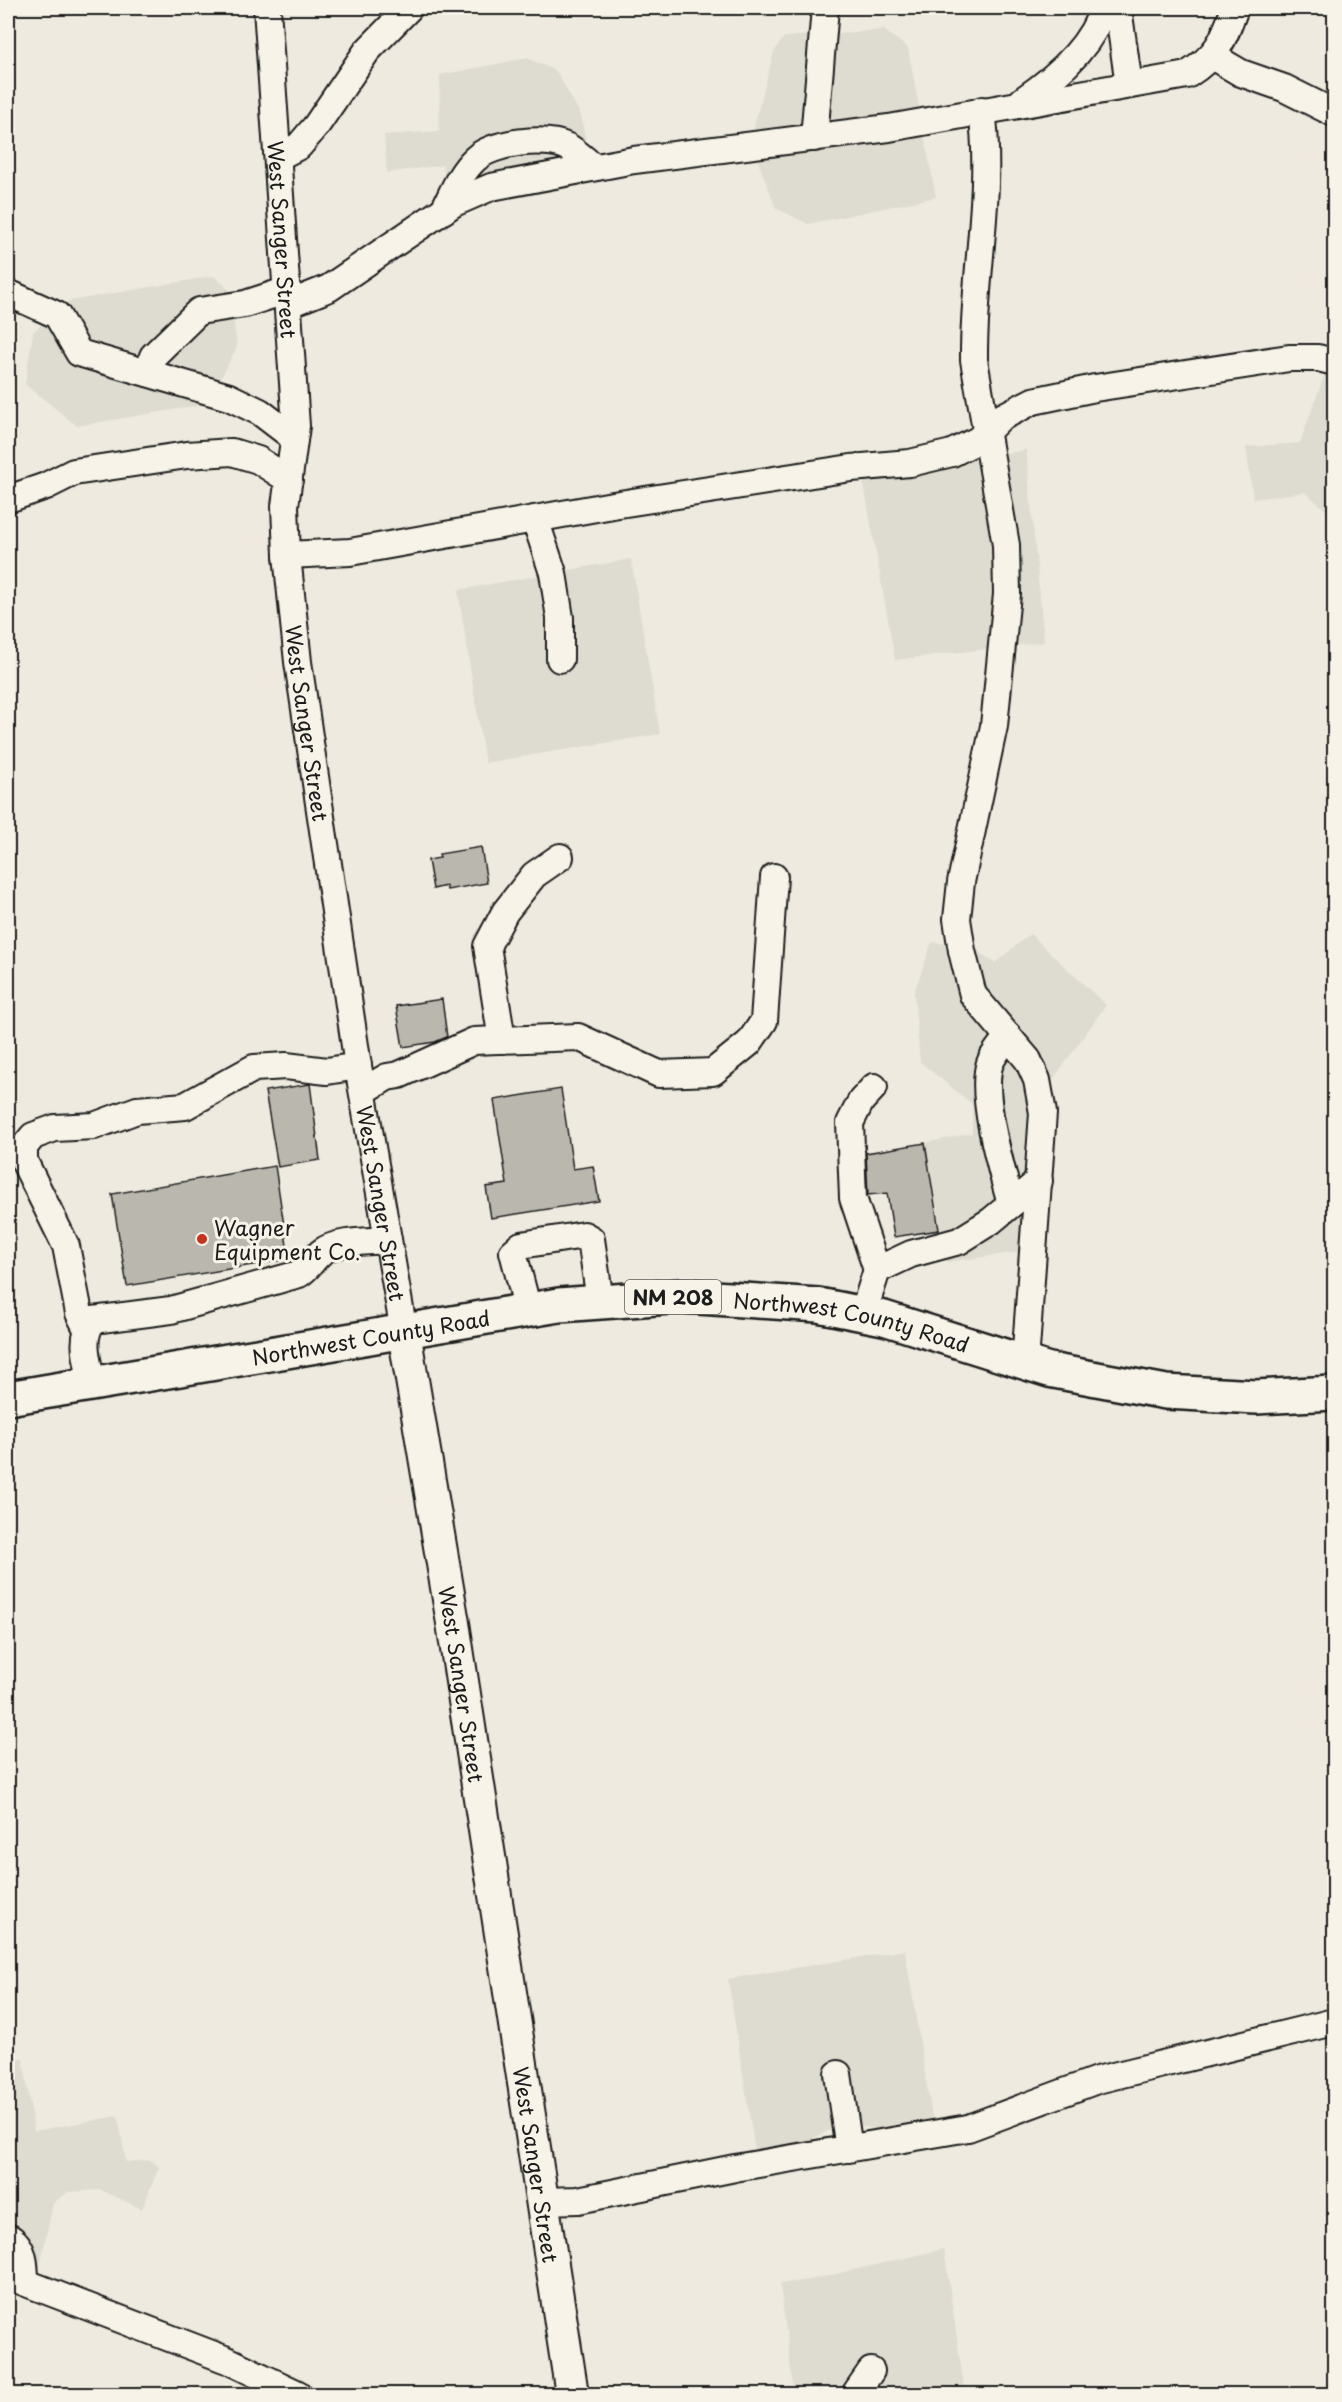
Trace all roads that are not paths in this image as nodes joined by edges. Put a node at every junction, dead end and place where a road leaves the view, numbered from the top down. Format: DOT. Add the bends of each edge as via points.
graph roads {
  1 [pos="267,8"];
  2 [pos="409,8"];
  3 [pos="825,8"];
  4 [pos="1104,8"];
  5 [pos="1118,8"];
  6 [pos="1234,8"];
  7 [pos="1212,56"];
  8 [pos="1129,86"];
  9 [pos="1018,104"];
  10 [pos="982,110"];
  11 [pos="1335,113"];
  12 [pos="814,138"];
  13 [pos="278,157"];
  14 [pos="594,167"];
  15 [pos="444,210"];
  16 [pos="8,293"];
  17 [pos="288,297"];
  18 [pos="1335,362"];
  19 [pos="148,373"];
  20 [pos="986,432"];
  21 [pos="294,438"];
  22 [pos="289,480"];
  23 [pos="8,499"];
  24 [pos="535,519"];
  25 [pos="287,555"];
  26 [pos="560,659"];
  27 [pos="560,856"];
  28 [pos="774,877"];
  29 [pos="1008,1036"];
  30 [pos="502,1040"];
  31 [pos="358,1066"];
  32 [pos="874,1087"];
  33 [pos="363,1091"];
  34 [pos="1039,1181"];
  35 [pos="1011,1204"];
  36 [pos="388,1239"];
  37 [pos="877,1270"];
  38 [pos="600,1301"];
  39 [pos="528,1310"];
  40 [pos="863,1314"];
  41 [pos="87,1329"];
  42 [pos="404,1332"];
  43 [pos="1025,1363"];
  44 [pos="92,1383"];
  45 [pos="1335,1393"];
  46 [pos="8,1398"];
  47 [pos="1335,2022"];
  48 [pos="838,2074"];
  49 [pos="849,2149"];
  50 [pos="542,2201"];
  51 [pos="8,2237"];
  52 [pos="16,2279"];
  53 [pos="871,2371"];
  54 [pos="298,2394"];
  55 [pos="572,2394"];
  56 [pos="855,2394"];
  1 -- 13 [label="street, West Sanger Street"];
  2 -- 13 [label="street" via="367,51 299,146"];
  3 -- 12 [label="street"];
  4 -- 9 [label="street" via="1070,60 1050,81"];
  5 -- 8 [label="street"];
  6 -- 7 [label="street" via="1223,42"];
  7 -- 8 [label="street" via="1187,75"];
  7 -- 11 [label="street" via="1241,73 1284,88"];
  8 -- 9 [label="street"];
  9 -- 10 [label="street"];
  10 -- 12 [label="street"];
  10 -- 20 [label="street" via="986,178 974,360"];
  12 -- 14 [label="street"];
  13 -- 17 [label="street, West Sanger Street"];
  14 -- 15 [label="street" via="491,187"];
  14 -- 15 [label="street" via="568,147 541,140 507,145 477,157 460,177"];
  15 -- 17 [label="street" via="329,288"];
  16 -- 19 [label="street" via="57,315 79,353"];
  17 -- 19 [label="street" via="199,311 153,356"];
  17 -- 21 [label="street, West Sanger Street"];
  18 -- 20 [label="street" via="1289,358 1095,388 1033,401 1000,418"];
  19 -- 21 [label="street" via="229,398 260,412"];
  20 -- 24 [label="street" via="952,453 910,463 851,468"];
  20 -- 29 [label="street" via="1006,545 1007,594 994,726 961,882 957,919 973,995"];
  21 -- 22 [label="street, West Sanger Street"];
  22 -- 23 [label="street" via="258,460 232,452 187,455 74,472"];
  22 -- 25 [label="street, West Sanger Street" via="285,506"];
  24 -- 25 [label="street" via="350,552"];
  24 -- 26 [label="street" via="553,573 560,618"];
  25 -- 31 [label="street, West Sanger Street" via="298,662"];
  27 -- 30 [label="street" via="534,875 505,912 487,946"];
  28 -- 30 [label="street" via="764,1021 749,1043 712,1072 659,1074 578,1037"];
  29 -- 34 [label="street" via="1028,1060 1037,1080 1042,1113"];
  29 -- 35 [label="street" via="990,1064 988,1098 994,1143"];
  30 -- 33 [label="street" via="474,1041"];
  31 -- 33 [label="street, West Sanger Street"];
  31 -- 41 [label="street" via="327,1071 286,1066 254,1068 185,1106 137,1110 94,1126 55,1128 33,1136 24,1147 24,1161 66,1246 79,1313"];
  32 -- 37 [label="street" via="849,1123 853,1198"];
  33 -- 36 [label="street, West Sanger Street"];
  34 -- 35 [label="street"];
  34 -- 43 [label="street"];
  35 -- 37 [label="street" via="959,1241 911,1254"];
  36 -- 41 [label="street" via="334,1246 321,1252 299,1274 171,1310 93,1320"];
  36 -- 42 [label="street, West Sanger Street"];
  37 -- 40 [label="street"];
  38 -- 39 [label="highway, Northwest County Road / NM 208"];
  38 -- 39 [label="street" via="591,1239 584,1235 520,1245 513,1252"];
  38 -- 40 [label="highway, Northwest County Road / NM 208" via="684,1296 818,1305"];
  39 -- 42 [label="highway, Northwest County Road / NM 208"];
  40 -- 43 [label="highway, Northwest County Road / NM 208"];
  41 -- 44 [label="street" via="85,1344"];
  42 -- 44 [label="highway, Northwest County Road / NM 208"];
  42 -- 50 [label="main road, West Sanger Street"];
  43 -- 45 [label="highway, Northwest County Road / NM 208" via="1166,1392 1256,1397"];
  44 -- 46 [label="highway, Northwest County Road / NM 208"];
  47 -- 49 [label="street" via="1097,2080 968,2128"];
  48 -- 49 [label="street"];
  49 -- 50 [label="street" via="578,2200"];
  50 -- 55 [label="main road, West Sanger Street"];
  51 -- 52 [label="street" via="15,2240 22,2254"];
  52 -- 54 [label="street" via="227,2360"];
  53 -- 56 [label="street"];
}
